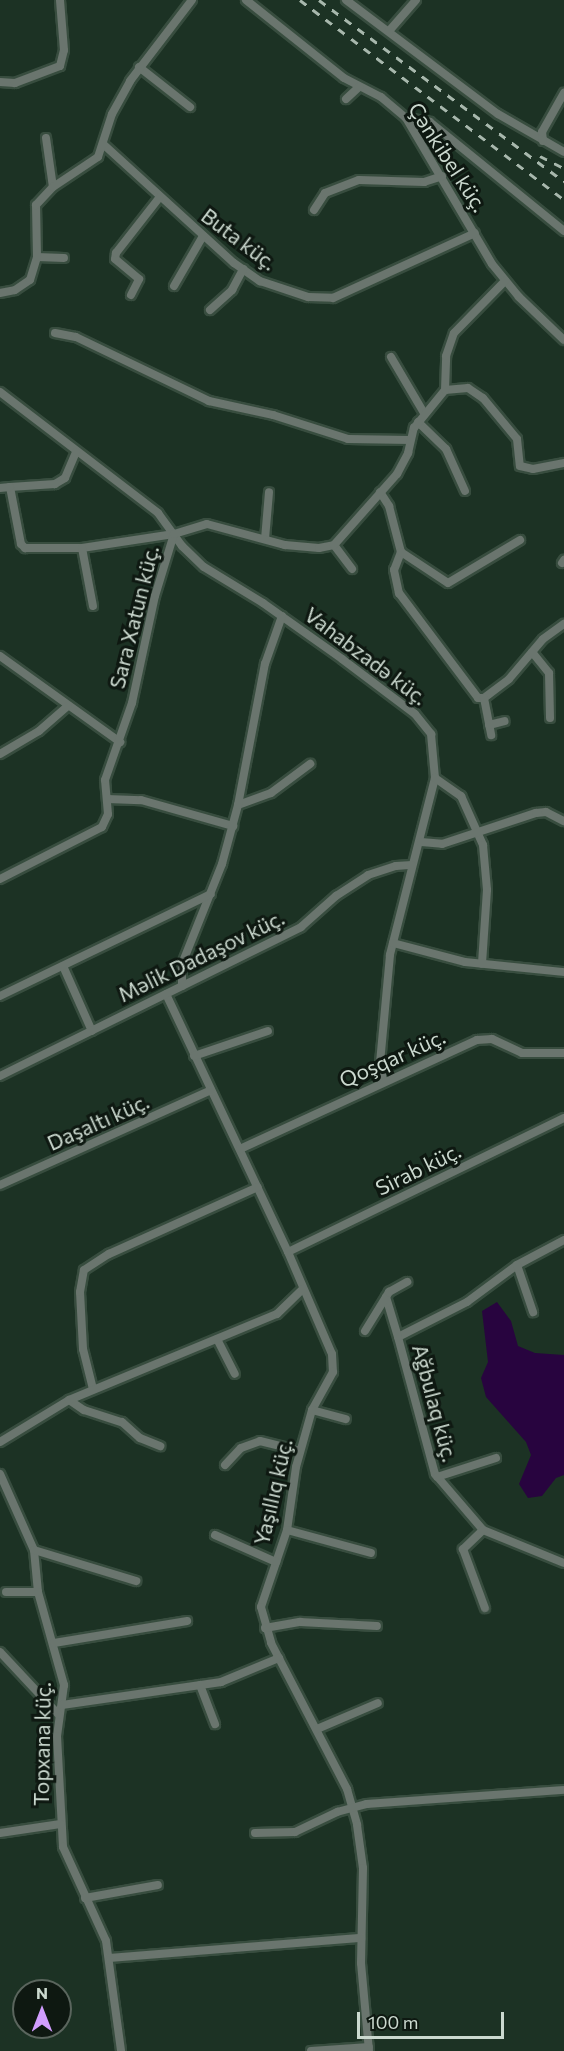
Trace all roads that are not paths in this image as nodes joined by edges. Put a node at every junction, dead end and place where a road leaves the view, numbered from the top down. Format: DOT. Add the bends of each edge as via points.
graph roads {
  1 [pos="60,0"];
  2 [pos="192,0"];
  3 [pos="246,0"];
  4 [pos="346,0"];
  5 [pos="416,0"];
  6 [pos="389,31"];
  7 [pos="139,67"];
  8 [pos="0,82"];
  9 [pos="359,87"];
  10 [pos="564,93"];
  11 [pos="346,99"];
  12 [pos="190,107"];
  13 [pos="406,118"];
  14 [pos="46,138"];
  15 [pos="543,141"];
  16 [pos="103,144"];
  17 [pos="564,152"];
  18 [pos="442,176"];
  19 [pos="53,187"];
  20 [pos="159,198"];
  21 [pos="314,210"];
  22 [pos="564,231"];
  23 [pos="476,233"];
  24 [pos="203,236"];
  25 [pos="37,257"];
  26 [pos="64,258"];
  27 [pos="243,269"];
  28 [pos="506,282"];
  29 [pos="174,286"];
  30 [pos="0,293"];
  31 [pos="131,295"];
  32 [pos="210,310"];
  33 [pos="55,333"];
  34 [pos="564,340"];
  35 [pos="391,357"];
  36 [pos="445,390"];
  37 [pos="0,392"];
  38 [pos="424,413"];
  39 [pos="418,422"];
  40 [pos="410,440"];
  41 [pos="76,452"];
  42 [pos="564,463"];
  43 [pos="10,487"];
  44 [pos="0,488"];
  45 [pos="465,490"];
  46 [pos="269,492"];
  47 [pos="380,492"];
  48 [pos="174,534"];
  49 [pos="265,539"];
  50 [pos="520,540"];
  51 [pos="334,545"];
  52 [pos="82,548"];
  53 [pos="402,552"];
  54 [pos="352,569"];
  55 [pos="93,606"];
  56 [pos="282,616"];
  57 [pos="564,624"];
  58 [pos="532,652"];
  59 [pos="0,656"];
  60 [pos="484,698"];
  61 [pos="68,706"];
  62 [pos="550,718"];
  63 [pos="505,721"];
  64 [pos="489,725"];
  65 [pos="491,735"];
  66 [pos="120,742"];
  67 [pos="0,754"];
  68 [pos="310,764"];
  69 [pos="435,778"];
  70 [pos="107,799"];
  71 [pos="238,805"];
  72 [pos="564,821"];
  73 [pos="233,826"];
  74 [pos="479,833"];
  75 [pos="421,842"];
  76 [pos="412,865"];
  77 [pos="0,879"];
  78 [pos="211,894"];
  79 [pos="393,943"];
  80 [pos="482,963"];
  81 [pos="63,966"];
  82 [pos="564,972"];
  83 [pos="182,986"];
  84 [pos="166,994"];
  85 [pos="0,996"];
  86 [pos="92,1031"];
  87 [pos="268,1031"];
  88 [pos="564,1053"];
  89 [pos="195,1056"];
  90 [pos="0,1076"];
  91 [pos="383,1081"];
  92 [pos="211,1090"];
  93 [pos="564,1118"];
  94 [pos="240,1149"];
  95 [pos="0,1185"];
  96 [pos="258,1187"];
  97 [pos="564,1240"];
  98 [pos="288,1252"];
  99 [pos="517,1265"];
  100 [pos="407,1282"];
  101 [pos="303,1289"];
  102 [pos="386,1297"];
  103 [pos="533,1312"];
  104 [pos="366,1331"];
  105 [pos="398,1337"];
  106 [pos="217,1338"];
  107 [pos="235,1374"];
  108 [pos="93,1389"];
  109 [pos="69,1400"];
  110 [pos="312,1410"];
  111 [pos="346,1419"];
  112 [pos="0,1442"];
  113 [pos="160,1446"];
  114 [pos="300,1451"];
  115 [pos="496,1458"];
  116 [pos="225,1465"];
  117 [pos="0,1474"];
  118 [pos="437,1477"];
  119 [pos="287,1530"];
  120 [pos="483,1530"];
  121 [pos="215,1535"];
  122 [pos="34,1550"];
  123 [pos="371,1553"];
  124 [pos="276,1562"];
  125 [pos="564,1563"];
  126 [pos="136,1581"];
  127 [pos="6,1592"];
  128 [pos="38,1592"];
  129 [pos="485,1608"];
  130 [pos="187,1621"];
  131 [pos="376,1626"];
  132 [pos="265,1628"];
  133 [pos="54,1643"];
  134 [pos="0,1652"];
  135 [pos="279,1658"];
  136 [pos="200,1685"];
  137 [pos="378,1703"];
  138 [pos="62,1705"];
  139 [pos="59,1714"];
  140 [pos="215,1724"];
  141 [pos="317,1728"];
  142 [pos="564,1790"];
  143 [pos="352,1806"];
  144 [pos="60,1824"];
  145 [pos="0,1833"];
  146 [pos="255,1833"];
  147 [pos="158,1885"];
  148 [pos="85,1898"];
  149 [pos="361,1938"];
  150 [pos="110,1958"];
  151 [pos="369,2049"];
  152 [pos="121,2051"];
  153 [pos="311,2051"];
  1 -- 8 [label="street" via="64,50 60,66 15,83"];
  2 -- 7 [label="street"];
  3 -- 9 [label="street, Çənkibel küç."];
  4 -- 6 [label="street"];
  5 -- 6 [label="street"];
  6 -- 15 [label="street" via="498,114"];
  7 -- 12 [label="street"];
  7 -- 16 [label="street" via="112,114"];
  9 -- 11 [label="street"];
  9 -- 13 [label="street, Çənkibel küç." via="381,96"];
  10 -- 15 [label="street" via="542,132"];
  13 -- 18 [label="street, Çənkibel küç."];
  13 -- 22 [label="street" via="430,122"];
  14 -- 19 [label="street"];
  15 -- 17 [label="street"];
  16 -- 19 [label="street" via="91,163"];
  16 -- 20 [label="street, Buta küç."];
  18 -- 21 [label="street" via="424,182 359,180 325,193"];
  18 -- 23 [label="street, Çənkibel küç."];
  19 -- 25 [label="street" via="42,196 34,212"];
  20 -- 24 [label="street, Buta küç."];
  20 -- 31 [label="street" via="116,253 116,259 139,279"];
  23 -- 27 [label="street, Buta küç." via="399,271 363,281 325,299 275,287"];
  23 -- 28 [label="street, Çənkibel küç."];
  24 -- 27 [label="street, Buta küç."];
  24 -- 29 [label="street"];
  25 -- 26 [label="street"];
  25 -- 30 [label="street" via="30,280 15,290"];
  27 -- 32 [label="street" via="232,290"];
  28 -- 34 [label="street, Çənkibel küç."];
  28 -- 36 [label="street" via="448,342"];
  33 -- 40 [label="street" via="76,337 209,401 273,415 348,439"];
  35 -- 38 [label="street"];
  36 -- 38 [label="street"];
  36 -- 42 [label="street" via="468,388 483,398 513,432 520,466 533,469"];
  37 -- 41 [label="street, Vahabzadə küç."];
  38 -- 39 [label="street"];
  39 -- 40 [label="street"];
  39 -- 45 [label="street" via="450,455"];
  40 -- 47 [label="street" via="397,474"];
  41 -- 43 [label="street" via="64,478 55,484"];
  41 -- 48 [label="street, Vahabzadə küç." via="158,513"];
  43 -- 44 [label="street"];
  43 -- 52 [label="street" via="25,549"];
  46 -- 49 [label="street"];
  47 -- 51 [label="street"];
  47 -- 53 [label="street" via="389,506"];
  48 -- 49 [label="street, Sara Xatun küç." via="207,524"];
  48 -- 52 [label="street"];
  48 -- 56 [label="street, Vahabzadə küç." via="204,567"];
  48 -- 66 [label="street, Sara Xatun küç."];
  49 -- 51 [label="street, Sara Xatun küç." via="303,548"];
  50 -- 53 [label="street" via="448,583"];
  51 -- 54 [label="street"];
  52 -- 55 [label="street"];
  53 -- 60 [label="street" via="394,570 399,593 474,695"];
  56 -- 69 [label="street, Vahabzadə küç." via="424,723 434,748"];
  56 -- 71 [label="street" via="265,664"];
  57 -- 58 [label="street"];
  58 -- 60 [label="street" via="509,679"];
  58 -- 62 [label="street" via="549,673"];
  59 -- 61 [label="street"];
  60 -- 64 [label="street"];
  61 -- 66 [label="street"];
  61 -- 67 [label="street" via="39,731"];
  63 -- 64 [label="street"];
  64 -- 65 [label="street"];
  66 -- 70 [label="street, Sara Xatun küç." via="105,780"];
  68 -- 71 [label="street" via="271,794"];
  69 -- 74 [label="street" via="460,796"];
  69 -- 75 [label="street, Vahabzadə küç."];
  70 -- 73 [label="street" via="141,801"];
  70 -- 77 [label="street, Sara Xatun küç." via="108,814 102,827 90,836"];
  71 -- 73 [label="street"];
  72 -- 74 [label="street" via="546,812 536,813"];
  73 -- 78 [label="street"];
  74 -- 75 [label="street" via="442,844"];
  74 -- 80 [label="street" via="487,890"];
  75 -- 76 [label="street, Vahabzadə küç."];
  76 -- 79 [label="street, Vahabzadə küç."];
  76 -- 83 [label="street, Məlik Dadaşov küç." via="368,875 336,896 301,927"];
  78 -- 81 [label="street"];
  78 -- 83 [label="street" via="182,964"];
  79 -- 80 [label="street" via="445,958"];
  79 -- 91 [label="street, Vahabzadə küç." via="380,1062"];
  80 -- 82 [label="street"];
  81 -- 85 [label="street"];
  81 -- 86 [label="street"];
  83 -- 84 [label="street, Məlik Dadaşov küç."];
  84 -- 86 [label="street, Məlik Dadaşov küç."];
  84 -- 89 [label="street, Yaşıllıq küç."];
  86 -- 90 [label="street, Məlik Dadaşov küç."];
  87 -- 89 [label="street"];
  88 -- 91 [label="street, Qoşqar küç." via="522,1053 484,1038"];
  89 -- 92 [label="street, Yaşıllıq küç."];
  91 -- 94 [label="street, Qoşqar küç."];
  92 -- 94 [label="street, Yaşıllıq küç."];
  92 -- 95 [label="street, Daşaltı küç."];
  93 -- 98 [label="street, Sirab küç."];
  94 -- 96 [label="street, Yaşıllıq küç."];
  96 -- 98 [label="street, Yaşıllıq küç."];
  96 -- 108 [label="street" via="109,1254 84,1270 80,1292 83,1349"];
  97 -- 99 [label="street, Ağbulaq küç."];
  98 -- 101 [label="street, Yaşıllıq küç."];
  99 -- 103 [label="street"];
  99 -- 105 [label="street, Ağbulaq küç." via="467,1302"];
  100 -- 102 [label="street"];
  101 -- 106 [label="street" via="277,1314"];
  101 -- 110 [label="street, Yaşıllıq küç." via="333,1365"];
  102 -- 104 [label="street"];
  102 -- 105 [label="street"];
  105 -- 118 [label="street, Ağbulaq küç." via="429,1462"];
  106 -- 107 [label="street"];
  106 -- 108 [label="street"];
  108 -- 109 [label="street"];
  109 -- 112 [label="street"];
  109 -- 113 [label="street" via="84,1410 122,1422 140,1438"];
  110 -- 111 [label="street"];
  110 -- 114 [label="street, Yaşıllıq küç."];
  114 -- 116 [label="street" via="260,1441 241,1448"];
  114 -- 119 [label="street, Yaşıllıq küç."];
  115 -- 118 [label="street"];
  117 -- 122 [label="street, Topxana küç."];
  118 -- 120 [label="street, Ağbulaq küç."];
  119 -- 123 [label="street"];
  119 -- 124 [label="street, Yaşıllıq küç."];
  120 -- 125 [label="street, Ağbulaq küç."];
  120 -- 129 [label="street" via="463,1549"];
  121 -- 124 [label="street"];
  122 -- 126 [label="street"];
  122 -- 128 [label="street, Topxana küç."];
  124 -- 132 [label="street, Yaşıllıq küç." via="262,1600"];
  127 -- 128 [label="street"];
  128 -- 133 [label="street, Topxana küç."];
  130 -- 133 [label="street"];
  131 -- 132 [label="street" via="300,1622"];
  132 -- 135 [label="street, Yaşıllıq küç."];
  133 -- 138 [label="street, Topxana küç." via="64,1685"];
  134 -- 139 [label="street"];
  135 -- 136 [label="street" via="235,1677"];
  135 -- 141 [label="street, Yaşıllıq küç."];
  136 -- 138 [label="street"];
  136 -- 140 [label="street"];
  137 -- 141 [label="street"];
  138 -- 139 [label="street, Topxana küç."];
  139 -- 144 [label="street, Topxana küç."];
  141 -- 143 [label="street, Yaşıllıq küç."];
  142 -- 143 [label="street"];
  143 -- 146 [label="street" via="295,1832"];
  143 -- 149 [label="street, Yaşıllıq küç." via="363,1868"];
  144 -- 145 [label="street"];
  144 -- 148 [label="street, Topxana küç." via="69,1866"];
  147 -- 148 [label="street"];
  148 -- 150 [label="street, Topxana küç."];
  149 -- 150 [label="street"];
  149 -- 151 [label="street, Yaşıllıq küç."];
  150 -- 152 [label="street, Topxana küç."];
  151 -- 153 [label="street"];
}
